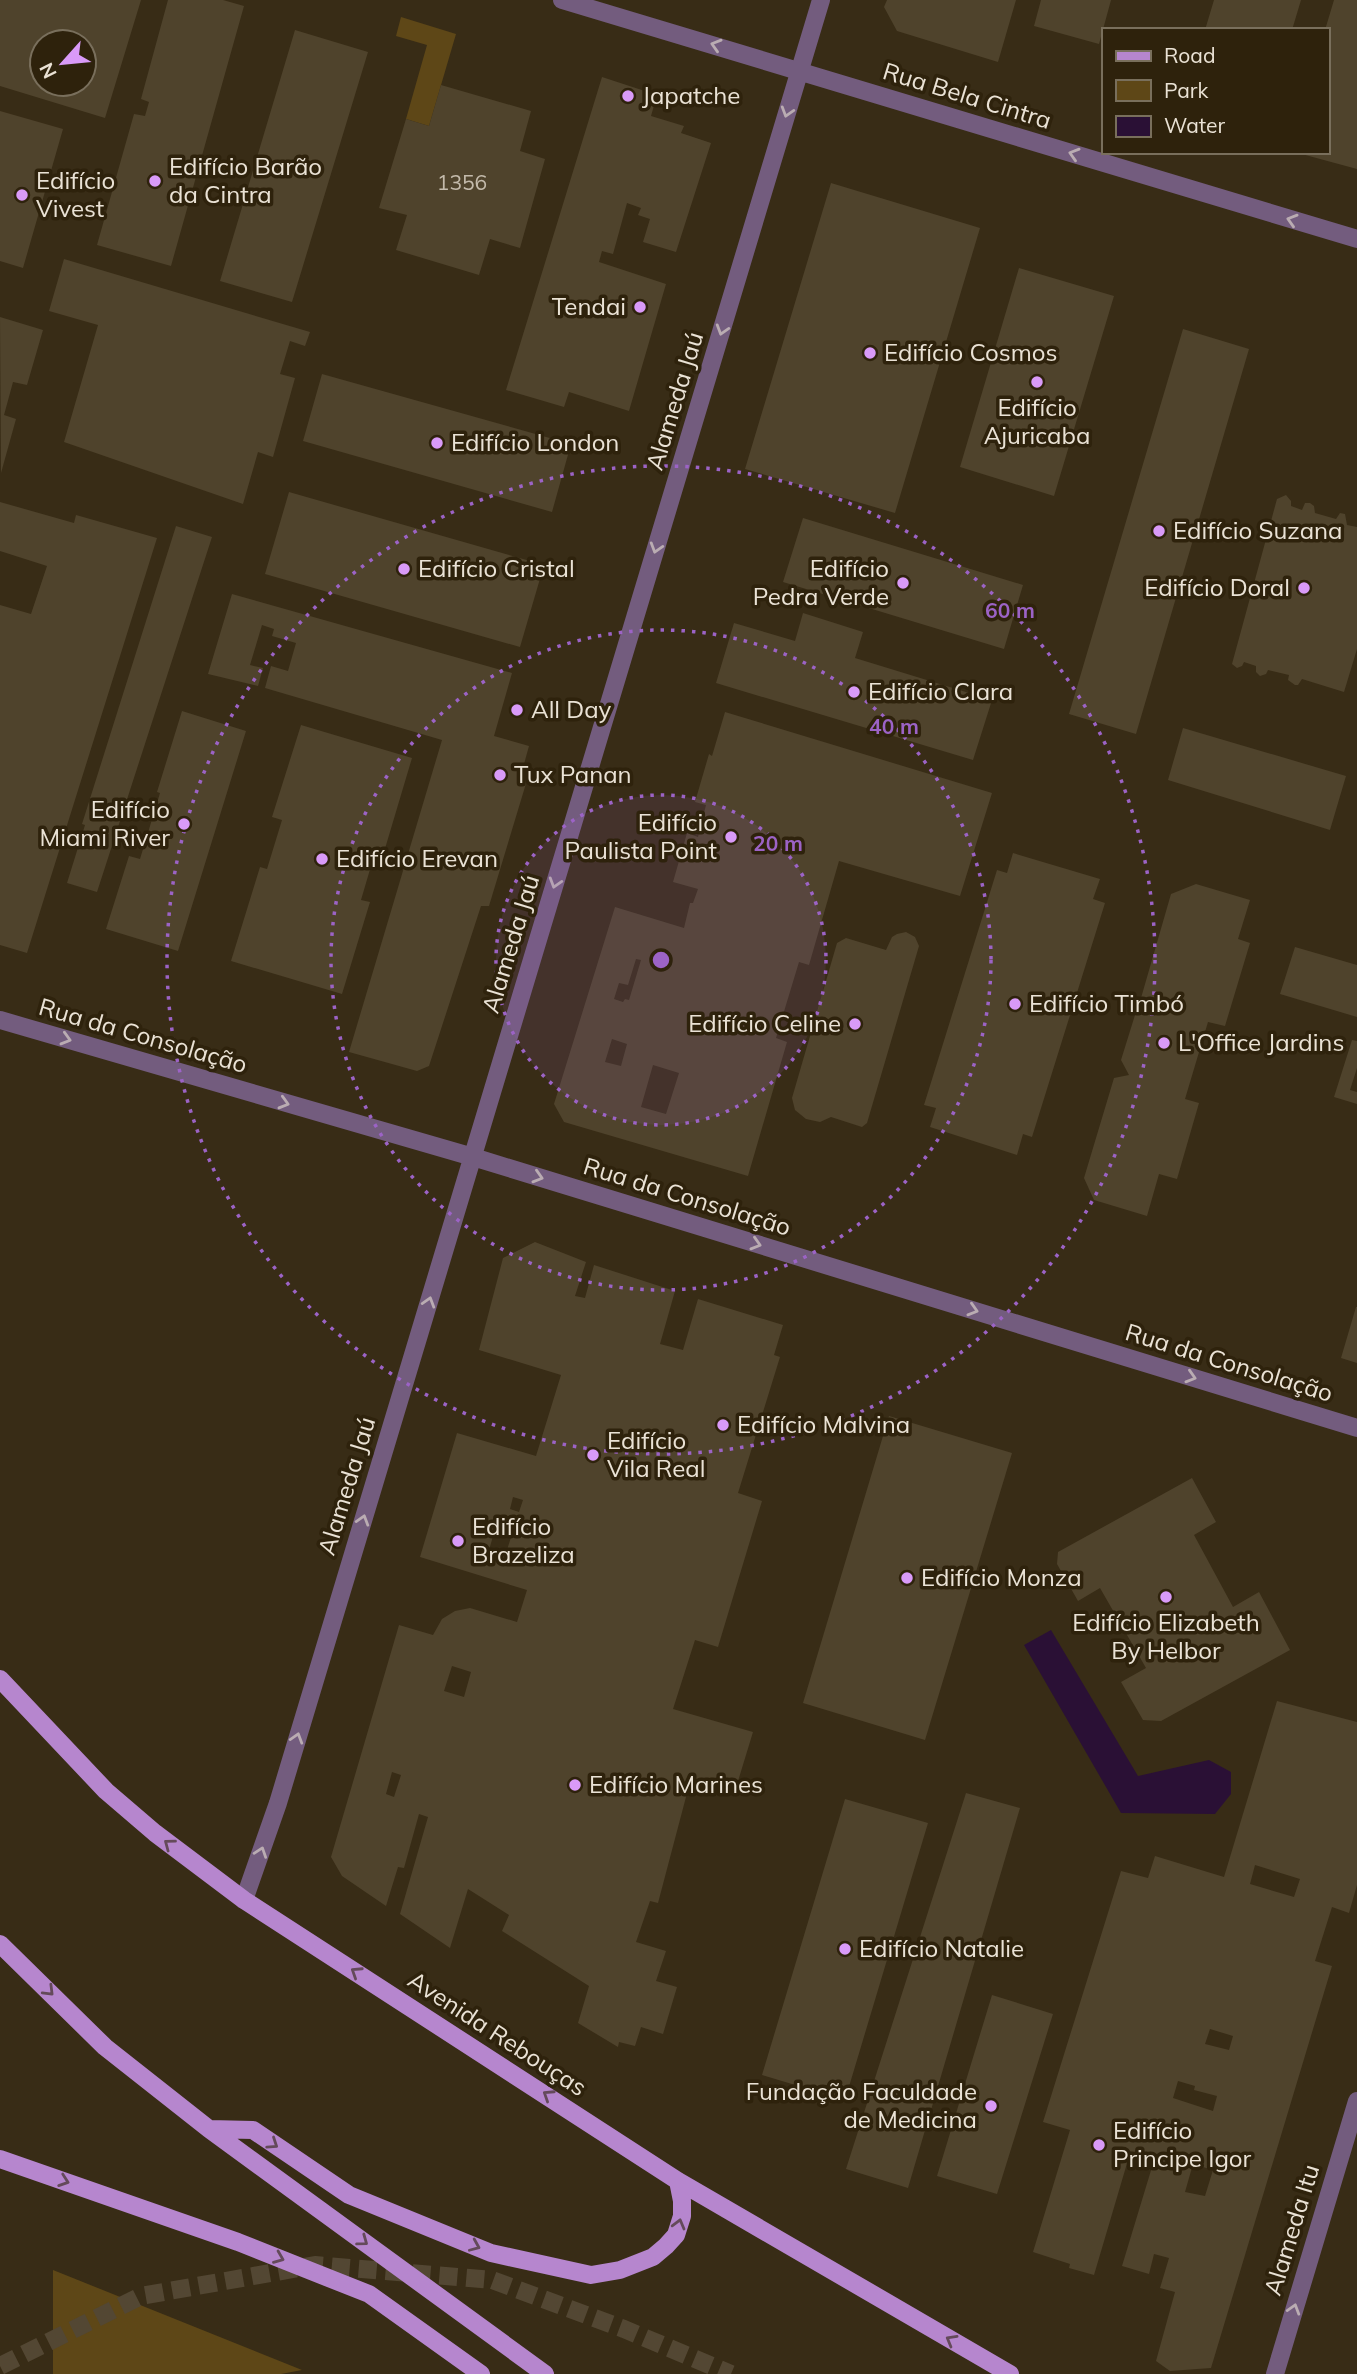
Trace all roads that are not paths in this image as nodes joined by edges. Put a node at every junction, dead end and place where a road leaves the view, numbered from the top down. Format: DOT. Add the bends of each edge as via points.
graph roads {
  1 [pos="562,0"];
  2 [pos="821,0"];
  3 [pos="800,71"];
  4 [pos="1357,239"];
  5 [pos="0,1020"];
  6 [pos="473,1157"];
  7 [pos="1357,1427"];
  8 [pos="0,1679"];
  9 [pos="244,1900"];
  10 [pos="0,1944"];
  11 [pos="1357,2101"];
  12 [pos="209,2129"];
  13 [pos="0,2159"];
  14 [pos="678,2181"];
  15 [pos="481,2374"];
  16 [pos="545,2374"];
  17 [pos="1010,2374"];
  18 [pos="1275,2374"];
  3 -- 1 [label="street, Rua Bela Cintra, one-way"];
  2 -- 3 [label="street, Alameda Jaú"];
  4 -- 3 [label="street, Rua Bela Cintra, one-way"];
  3 -- 6 [label="street, Alameda Jaú, one-way"];
  5 -- 6 [label="street, Rua da Consolação, one-way"];
  6 -- 7 [label="street, Rua da Consolação, one-way"];
  9 -- 6 [label="street, Alameda Jaú, one-way" via="278,1803"];
  9 -- 8 [label="main road, Avenida Rebouças, one-way" via="106,1791"];
  14 -- 9 [label="main road, Avenida Rebouças, one-way"];
  10 -- 12 [label="main road, one-way" via="105,2047"];
  18 -- 11 [label="street, Alameda Itu, one-way"];
  12 -- 14 [label="main road, one-way" via="253,2130 349,2195 491,2252 591,2275 620,2270 653,2257 666,2246 676,2235 682,2216"];
  12 -- 16 [label="main road, one-way"];
  13 -- 15 [label="main road, one-way" via="238,2242 369,2294"];
  17 -- 14 [label="main road, Avenida Rebouças, one-way"];
}
